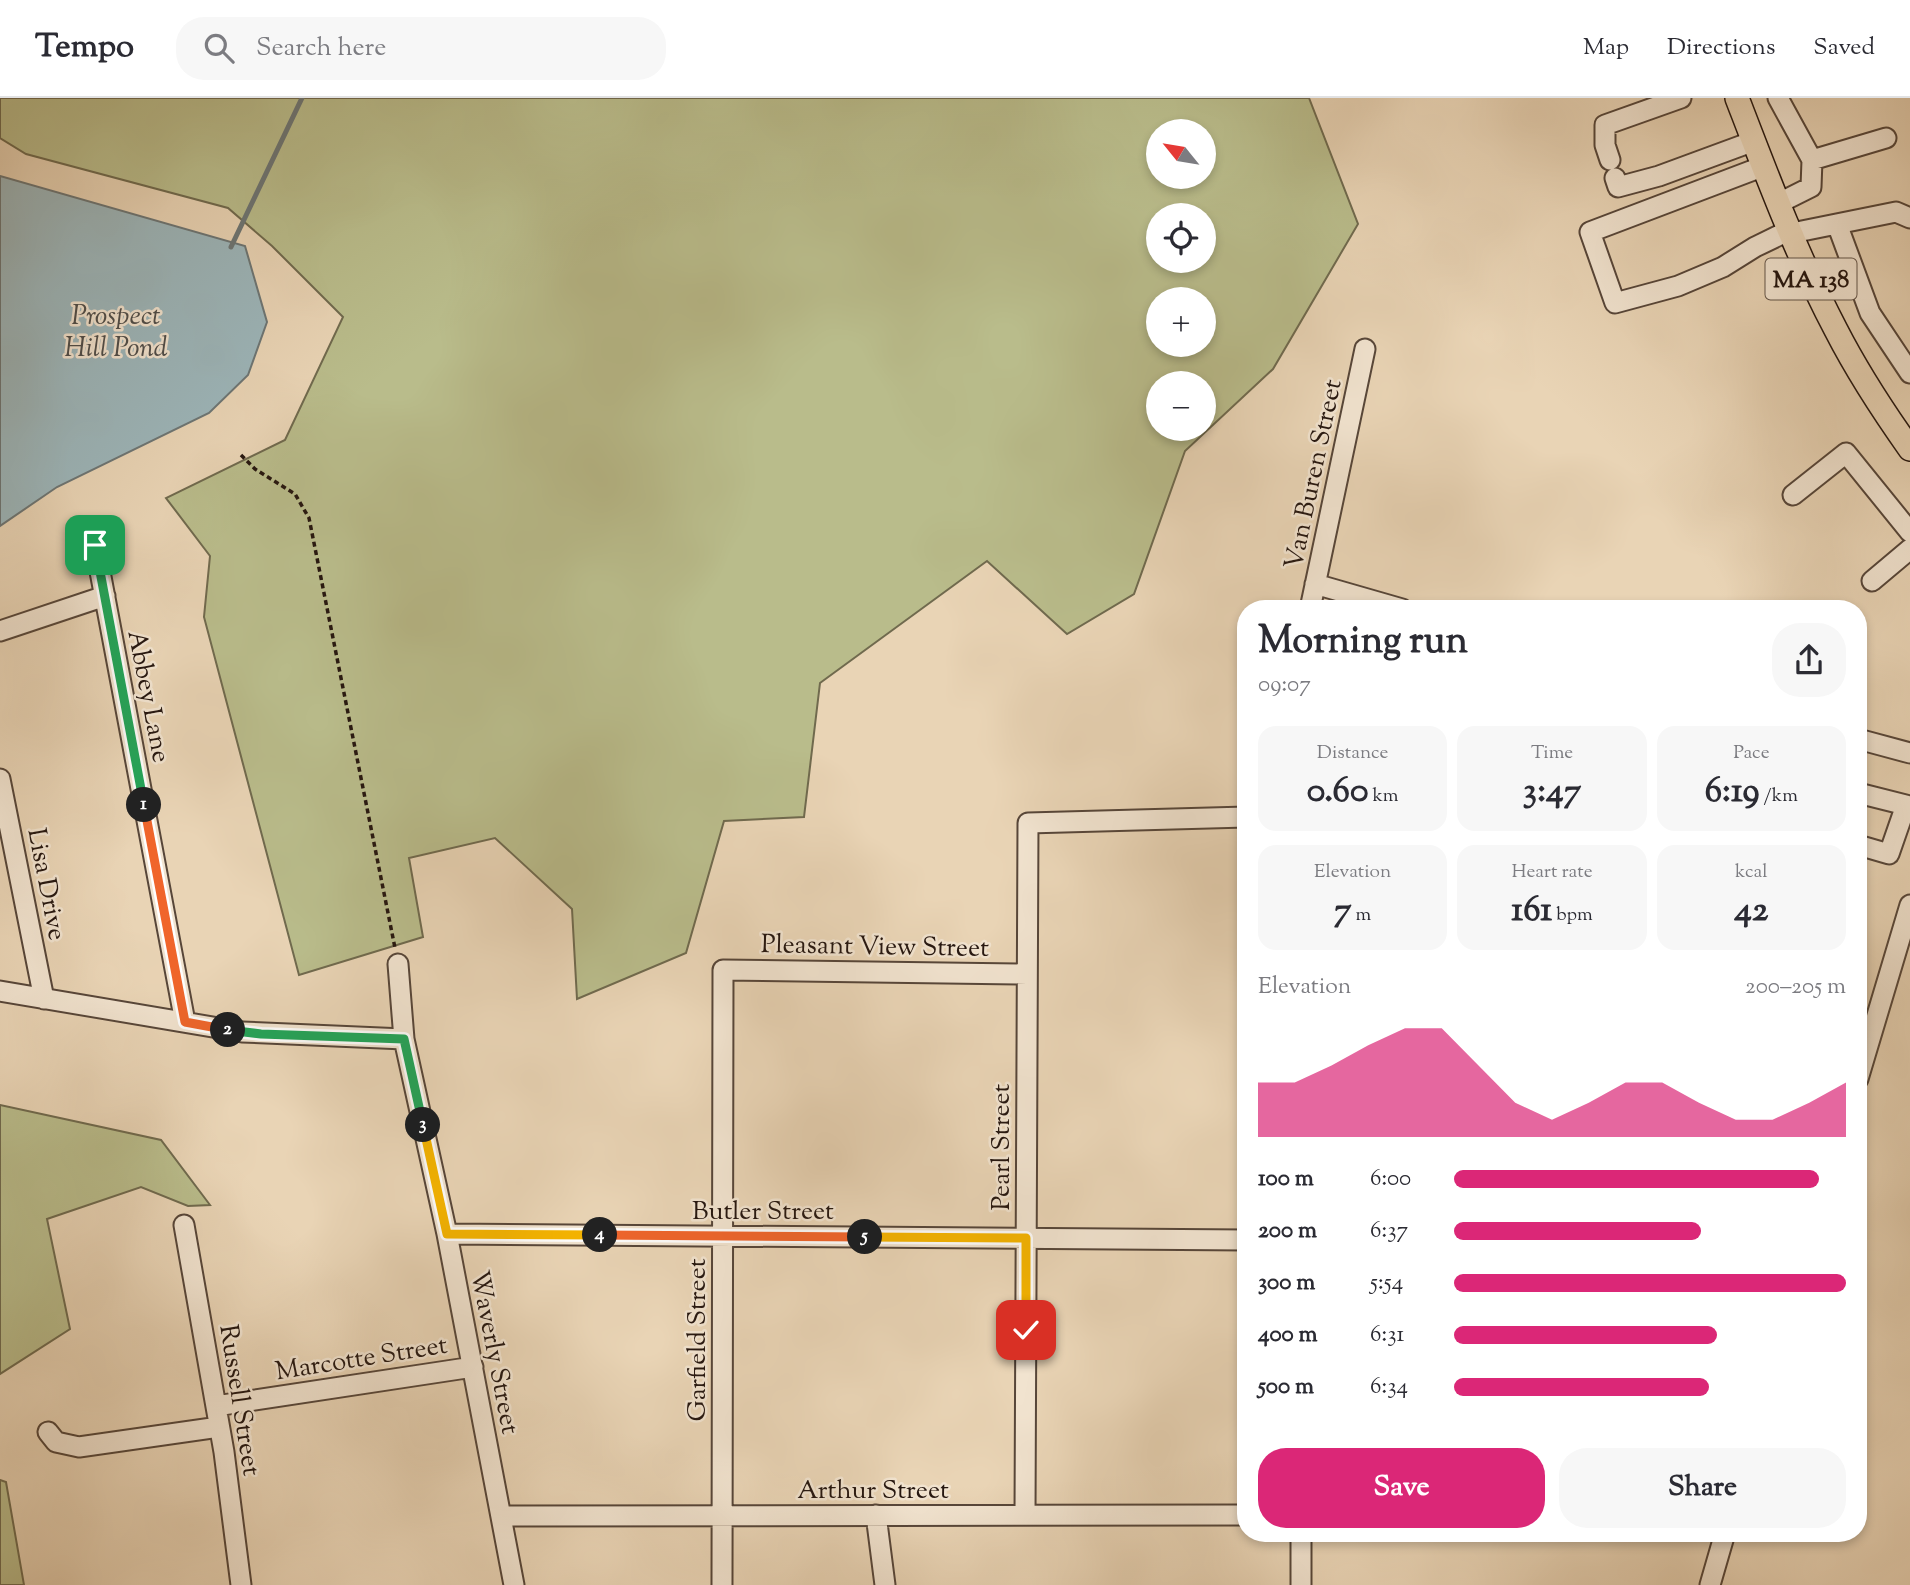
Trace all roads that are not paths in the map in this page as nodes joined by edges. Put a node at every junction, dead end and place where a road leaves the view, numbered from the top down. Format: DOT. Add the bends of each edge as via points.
graph roads {
  1 [pos="1681,98"];
  2 [pos="1778,98"];
  3 [pos="1742,99"];
  4 [pos="1886,138"];
  5 [pos="1754,141"];
  6 [pos="1812,160"];
  7 [pos="1764,166"];
  8 [pos="1779,203"];
  9 [pos="1910,218"];
  10 [pos="1837,224"];
  11 [pos="1791,232"];
  12 [pos="1365,349"];
  13 [pos="1910,373"];
  14 [pos="1907,438"];
  15 [pos="1793,495"];
  16 [pos="1910,532"];
  17 [pos="95,545"];
  18 [pos="1910,549"];
  19 [pos="1872,581"];
  20 [pos="1315,584"];
  21 [pos="105,596"];
  22 [pos="1312,600"];
  23 [pos="1371,600"];
  24 [pos="0,631"];
  25 [pos="1867,741"];
  26 [pos="1910,753"];
  27 [pos="0,779"];
  28 [pos="1867,795"];
  29 [pos="1908,805"];
  30 [pos="1237,817"];
  31 [pos="1867,848"];
  32 [pos="1910,905"];
  33 [pos="398,964"];
  34 [pos="723,970"];
  35 [pos="1027,974"];
  36 [pos="0,991"];
  37 [pos="44,999"];
  38 [pos="185,1022"];
  39 [pos="404,1039"];
  40 [pos="1867,1049"];
  41 [pos="184,1225"];
  42 [pos="447,1234"];
  43 [pos="722,1236"];
  44 [pos="1026,1238"];
  45 [pos="1237,1240"];
  46 [pos="472,1367"];
  47 [pos="216,1406"];
  48 [pos="219,1427"];
  49 [pos="48,1432"];
  50 [pos="1025,1514"];
  51 [pos="876,1515"];
  52 [pos="1237,1515"];
  53 [pos="501,1516"];
  54 [pos="722,1516"];
  55 [pos="1301,1542"];
  56 [pos="1722,1542"];
  57 [pos="242,1585"];
  58 [pos="514,1585"];
  59 [pos="722,1585"];
  60 [pos="885,1585"];
  61 [pos="1301,1585"];
  62 [pos="1710,1585"];
  1 -- 5 [label="street" via="1605,125 1605,145 1618,187"];
  2 -- 6 [label="street"];
  3 -- 5 [label="main road, MA 138"];
  4 -- 6 [label="street"];
  5 -- 7 [label="main road, MA 138"];
  6 -- 8 [label="street" via="1811,187"];
  7 -- 8 [label="main road, MA 138"];
  7 -- 11 [label="street" via="1590,232 1615,303 1678,286"];
  8 -- 11 [label="main road, MA 138"];
  9 -- 10 [label="street" via="1896,212"];
  10 -- 11 [label="street"];
  10 -- 13 [label="street" via="1870,313"];
  11 -- 14 [label="main road, MA 138" via="1851,359"];
  12 -- 20 [label="street, Van Buren Street"];
  15 -- 16 [label="street" via="1846,453"];
  17 -- 21 [label="street, Abbey Lane"];
  18 -- 19 [label="street"];
  20 -- 22 [label="street, Van Buren Street"];
  20 -- 23 [label="street"];
  21 -- 24 [label="street"];
  21 -- 38 [label="street, Abbey Lane"];
  25 -- 26 [label="street"];
  27 -- 37 [label="street, Lisa Drive"];
  28 -- 29 [label="street"];
  29 -- 31 [label="street" via="1889,854"];
  30 -- 35 [label="street, Pearl Street" via="1028,823"];
  32 -- 40 [label="street"];
  33 -- 39 [label="street, Waverly Street"];
  34 -- 35 [label="street, Pleasant View Street"];
  34 -- 43 [label="street, Garfield Street"];
  35 -- 44 [label="street, Pearl Street"];
  36 -- 37 [label="street"];
  37 -- 38 [label="street"];
  38 -- 39 [label="street" via="261,1034"];
  39 -- 42 [label="street, Waverly Street"];
  41 -- 47 [label="street, Russell Street"];
  42 -- 43 [label="street, Butler Street"];
  42 -- 46 [label="street, Waverly Street"];
  43 -- 44 [label="street, Butler Street"];
  43 -- 54 [label="street, Garfield Street"];
  44 -- 45 [label="street, Butler Street"];
  44 -- 50 [label="street, Pearl Street"];
  46 -- 47 [label="street, Marcotte Street"];
  46 -- 53 [label="street, Waverly Street"];
  47 -- 48 [label="street, Russell Street"];
  48 -- 49 [label="street" via="79,1447 56,1441"];
  48 -- 57 [label="street, Russell Street"];
  50 -- 51 [label="street, Arthur Street"];
  50 -- 52 [label="street, Arthur Street"];
  51 -- 54 [label="street, Arthur Street"];
  51 -- 60 [label="street"];
  53 -- 54 [label="street, Arthur Street"];
  53 -- 58 [label="street, Waverly Street"];
  54 -- 59 [label="street, Garfield Street"];
  55 -- 61 [label="street"];
  56 -- 62 [label="street"];
}
